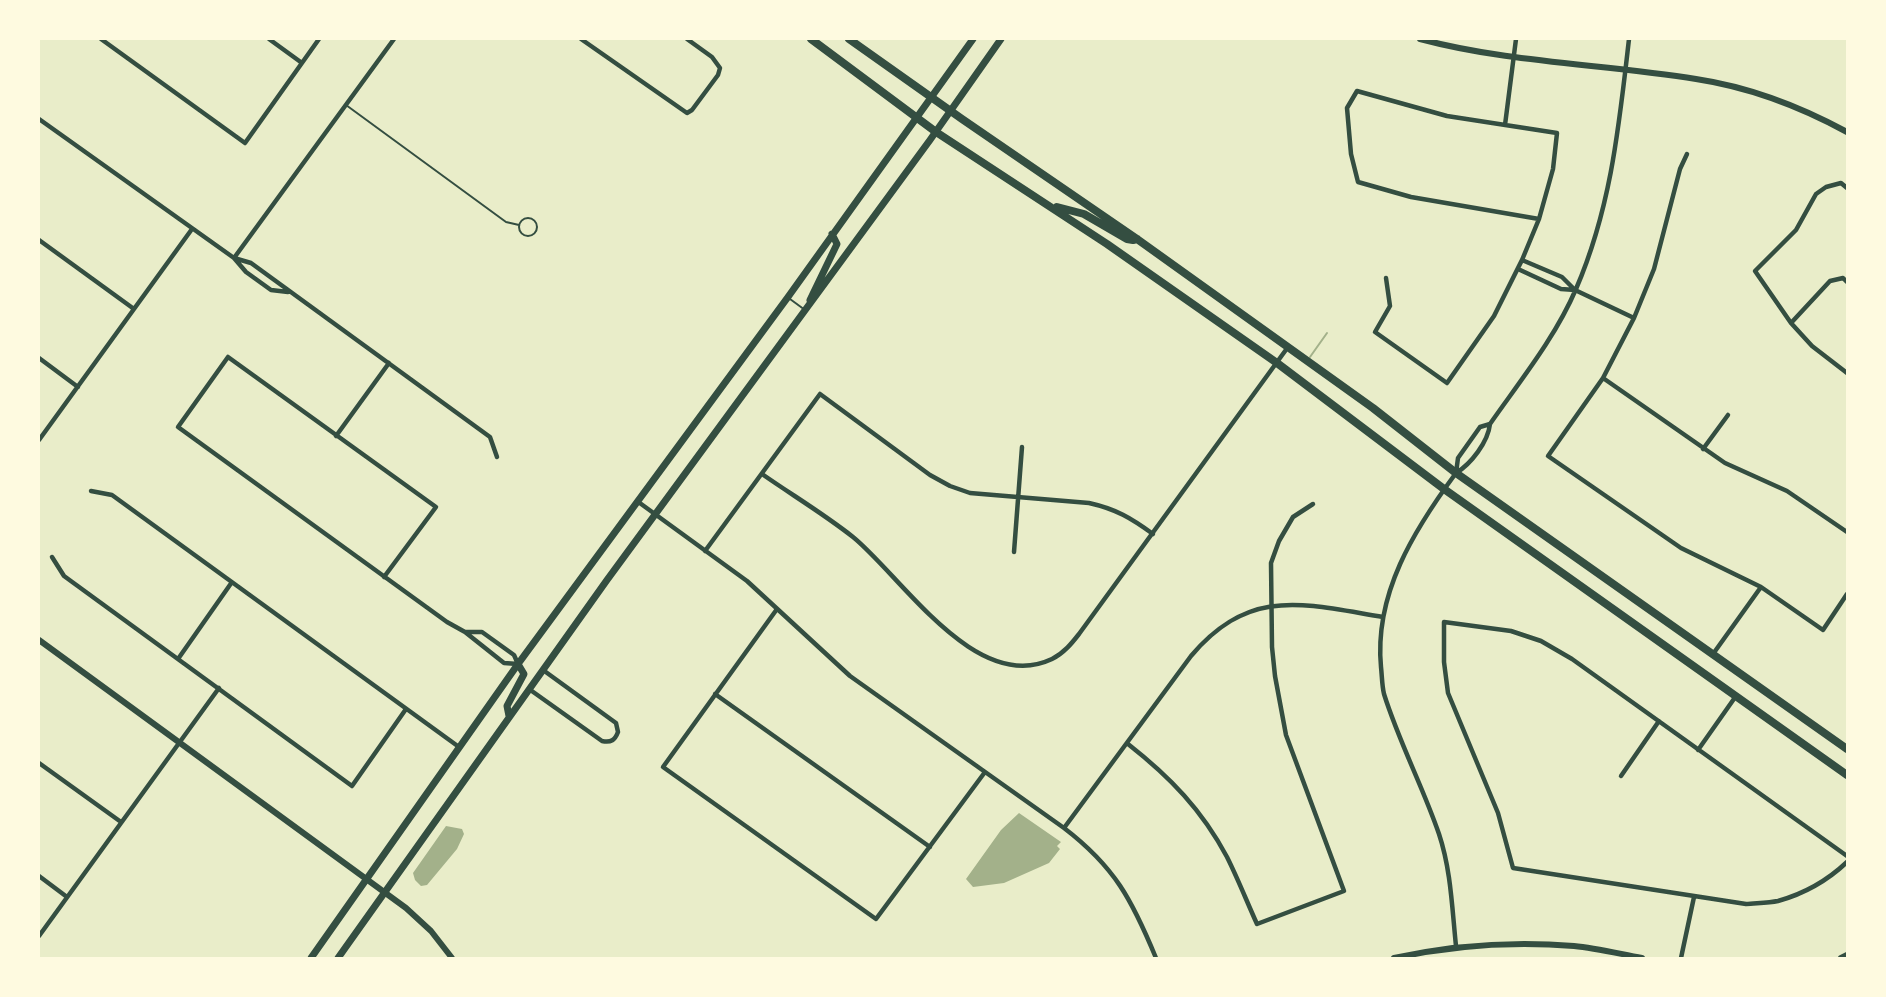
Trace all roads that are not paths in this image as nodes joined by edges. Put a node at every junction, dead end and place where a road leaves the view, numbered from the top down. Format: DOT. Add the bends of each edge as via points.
graph roads {
  1 [pos="101,39"];
  2 [pos="269,39"];
  3 [pos="319,39"];
  4 [pos="394,39"];
  5 [pos="581,39"];
  6 [pos="687,39"];
  7 [pos="811,39"];
  8 [pos="849,39"];
  9 [pos="974,39"];
  10 [pos="1001,39"];
  11 [pos="1420,39"];
  12 [pos="1516,39"];
  13 [pos="1629,39"];
  14 [pos="1514,57"];
  15 [pos="302,63"];
  16 [pos="1626,70"];
  17 [pos="932,98"];
  18 [pos="346,105"];
  19 [pos="950,111"];
  20 [pos="917,118"];
  21 [pos="39,119"];
  22 [pos="1505,125"];
  23 [pos="936,132"];
  24 [pos="1847,132"];
  25 [pos="1687,154"];
  26 [pos="1847,188"];
  27 [pos="1048,204"];
  28 [pos="1539,219"];
  29 [pos="519,225"];
  30 [pos="192,229"];
  31 [pos="832,234"];
  32 [pos="1137,239"];
  33 [pos="39,240"];
  34 [pos="234,258"];
  35 [pos="1522,260"];
  36 [pos="1518,269"];
  37 [pos="1386,278"];
  38 [pos="1847,282"];
  39 [pos="1575,290"];
  40 [pos="288,292"];
  41 [pos="788,297"];
  42 [pos="134,309"];
  43 [pos="806,310"];
  44 [pos="1634,318"];
  45 [pos="1791,323"];
  46 [pos="1288,347"];
  47 [pos="39,358"];
  48 [pos="389,363"];
  49 [pos="1277,363"];
  50 [pos="1847,373"];
  51 [pos="1603,378"];
  52 [pos="78,387"];
  53 [pos="1728,415"];
  54 [pos="1490,424"];
  55 [pos="336,436"];
  56 [pos="39,440"];
  57 [pos="1022,447"];
  58 [pos="1703,449"];
  59 [pos="497,457"];
  60 [pos="1456,472"];
  61 [pos="762,474"];
  62 [pos="1444,489"];
  63 [pos="91,491"];
  64 [pos="1018,498"];
  65 [pos="637,501"];
  66 [pos="1313,504"];
  67 [pos="655,514"];
  68 [pos="1847,532"];
  69 [pos="1153,534"];
  70 [pos="705,550"];
  71 [pos="1014,552"];
  72 [pos="52,557"];
  73 [pos="384,576"];
  74 [pos="232,582"];
  75 [pos="1761,587"];
  76 [pos="1847,594"];
  77 [pos="1272,605"];
  78 [pos="777,609"];
  79 [pos="1383,617"];
  80 [pos="465,632"];
  81 [pos="39,640"];
  82 [pos="1713,654"];
  83 [pos="178,659"];
  84 [pos="518,664"];
  85 [pos="543,670"];
  86 [pos="219,688"];
  87 [pos="529,689"];
  88 [pos="715,694"];
  89 [pos="1736,696"];
  90 [pos="406,709"];
  91 [pos="509,716"];
  92 [pos="1659,722"];
  93 [pos="179,742"];
  94 [pos="1128,744"];
  95 [pos="459,747"];
  96 [pos="1847,749"];
  97 [pos="1698,750"];
  98 [pos="39,763"];
  99 [pos="985,772"];
  100 [pos="1847,775"];
  101 [pos="1621,776"];
  102 [pos="121,822"];
  103 [pos="1064,828"];
  104 [pos="930,846"];
  105 [pos="1847,855"];
  106 [pos="1847,862"];
  107 [pos="39,876"];
  108 [pos="368,879"];
  109 [pos="385,892"];
  110 [pos="67,897"];
  111 [pos="1694,897"];
  112 [pos="39,936"];
  113 [pos="1456,946"];
  114 [pos="1847,956"];
  115 [pos="310,958"];
  116 [pos="338,958"];
  117 [pos="453,958"];
  118 [pos="1155,958"];
  119 [pos="1394,958"];
  120 [pos="1642,958"];
  121 [pos="1681,958"];
  122 [pos="1841,958"];
  1 -- 15 [label="street" via="245,143"];
  2 -- 15 [label="street"];
  3 -- 15 [label="street"];
  4 -- 18 [label="street"];
  5 -- 6 [label="street" via="687,113 693,110 720,68"];
  7 -- 20 [label="main road"];
  8 -- 17 [label="main road"];
  9 -- 17 [label="main road"];
  10 -- 19 [label="main road"];
  11 -- 14 [label="street"];
  12 -- 14 [label="street"];
  13 -- 16 [label="street"];
  14 -- 16 [label="street"];
  14 -- 22 [label="street"];
  16 -- 24 [label="street" via="1741,89 1787,104"];
  16 -- 39 [label="street" via="1606,204"];
  17 -- 19 [label="main road"];
  17 -- 20 [label="main road"];
  18 -- 29 [label="lane" via="506,222"];
  18 -- 34 [label="street"];
  19 -- 23 [label="main road"];
  19 -- 32 [label="main road"];
  20 -- 23 [label="main road"];
  20 -- 31 [label="main road"];
  21 -- 30 [label="street"];
  22 -- 28 [label="street" via="1557,133 1553,169"];
  22 -- 28 [label="street" via="1447,116 1357,91 1347,108 1358,182 1411,197"];
  23 -- 27 [label="main road"];
  23 -- 43 [label="main road"];
  25 -- 44 [label="street" via="1654,269"];
  26 -- 45 [label="street" via="1840,183 1816,194 1796,230 1755,271"];
  27 -- 32 [label="main road" via="1084,214 1126,239"];
  27 -- 49 [label="main road"];
  28 -- 35 [label="street"];
  29 -- 29 [label="lane" via="526,237 538,229 537,223 529,218"];
  30 -- 34 [label="street"];
  30 -- 42 [label="street"];
  31 -- 41 [label="main road"];
  31 -- 43 [label="main road" via="837,244"];
  32 -- 46 [label="main road"];
  33 -- 42 [label="street"];
  34 -- 40 [label="street" via="251,263"];
  34 -- 40 [label="street" via="271,290"];
  35 -- 36 [label="street"];
  35 -- 39 [label="street" via="1562,277"];
  36 -- 37 [label="street" via="1494,316 1447,383 1375,332 1390,306"];
  36 -- 39 [label="street" via="1561,289"];
  38 -- 45 [label="street" via="1843,278 1830,281"];
  39 -- 44 [label="street"];
  39 -- 54 [label="street" via="1556,327"];
  40 -- 48 [label="street"];
  41 -- 43 [label="lane"];
  41 -- 65 [label="main road"];
  42 -- 52 [label="street"];
  43 -- 67 [label="main road"];
  44 -- 51 [label="street"];
  45 -- 50 [label="street"];
  46 -- 49 [label="street"];
  46 -- 60 [label="main road"];
  47 -- 52 [label="street"];
  48 -- 55 [label="street"];
  48 -- 59 [label="street" via="490,437"];
  49 -- 62 [label="main road"];
  49 -- 69 [label="street"];
  51 -- 58 [label="street"];
  51 -- 75 [label="street" via="1548,456 1680,548"];
  52 -- 56 [label="street"];
  53 -- 58 [label="street"];
  54 -- 60 [label="street" via="1489,435 1466,467"];
  54 -- 60 [label="street" via="1480,428 1456,461"];
  55 -- 73 [label="street" via="436,507"];
  55 -- 73 [label="street" via="228,357 178,427"];
  57 -- 64 [label="street"];
  58 -- 68 [label="street" via="1787,491"];
  60 -- 62 [label="street"];
  60 -- 82 [label="main road"];
  61 -- 64 [label="street" via="820,394 950,486 970,493"];
  61 -- 69 [label="street" via="853,537 939,624 987,658 1004,663 1033,664 1066,649"];
  61 -- 70 [label="street"];
  62 -- 79 [label="street" via="1417,529 1399,566"];
  62 -- 89 [label="main road"];
  63 -- 74 [label="street" via="112,495"];
  64 -- 69 [label="street" via="1108,507 1129,516"];
  64 -- 71 [label="street"];
  65 -- 67 [label="street"];
  65 -- 84 [label="main road"];
  66 -- 77 [label="street" via="1293,517 1279,541 1271,563"];
  67 -- 70 [label="street"];
  67 -- 85 [label="main road"];
  70 -- 78 [label="street"];
  72 -- 83 [label="street" via="64,576"];
  73 -- 80 [label="street"];
  74 -- 83 [label="street"];
  74 -- 90 [label="street"];
  75 -- 76 [label="street" via="1822,630"];
  75 -- 82 [label="street"];
  77 -- 79 [label="street" via="1302,603"];
  77 -- 94 [label="street" via="1247,613 1208,636"];
  77 -- 94 [label="street" via="1275,676 1286,735 1344,891 1257,924 1228,858 1208,825 1161,770"];
  78 -- 88 [label="street"];
  78 -- 99 [label="street" via="850,676"];
  79 -- 113 [label="street" via="1383,692 1439,834 1448,868"];
  80 -- 84 [label="street" via="504,663"];
  80 -- 84 [label="street" via="482,632 514,655"];
  81 -- 93 [label="street"];
  82 -- 96 [label="main road"];
  83 -- 86 [label="street"];
  84 -- 91 [label="main road" via="524,674 507,706"];
  84 -- 95 [label="main road"];
  85 -- 87 [label="main road"];
  85 -- 87 [label="street" via="616,723 618,732 614,739 603,741"];
  86 -- 90 [label="street" via="352,786"];
  86 -- 93 [label="street"];
  87 -- 91 [label="main road"];
  88 -- 104 [label="street"];
  88 -- 104 [label="street" via="663,766 876,919"];
  89 -- 97 [label="street"];
  89 -- 100 [label="main road"];
  90 -- 95 [label="street"];
  91 -- 109 [label="main road"];
  92 -- 97 [label="street"];
  92 -- 101 [label="street"];
  92 -- 111 [label="street" via="1541,641 1511,631 1444,622 1449,693 1498,813 1513,868"];
  93 -- 102 [label="street"];
  93 -- 108 [label="street"];
  94 -- 103 [label="street"];
  95 -- 108 [label="main road"];
  97 -- 105 [label="street"];
  98 -- 102 [label="street"];
  99 -- 103 [label="street"];
  99 -- 104 [label="street"];
  102 -- 110 [label="street"];
  103 -- 118 [label="street" via="1099,858 1124,889"];
  106 -- 111 [label="street" via="1818,883 1777,901 1746,904"];
  107 -- 110 [label="street"];
  108 -- 109 [label="street"];
  108 -- 115 [label="main road"];
  109 -- 116 [label="main road"];
  109 -- 117 [label="street" via="431,931"];
  110 -- 112 [label="street"];
  111 -- 121 [label="street"];
  113 -- 119 [label="street"];
  113 -- 120 [label="street" via="1575,946"];
  114 -- 122 [label="street"];
}
